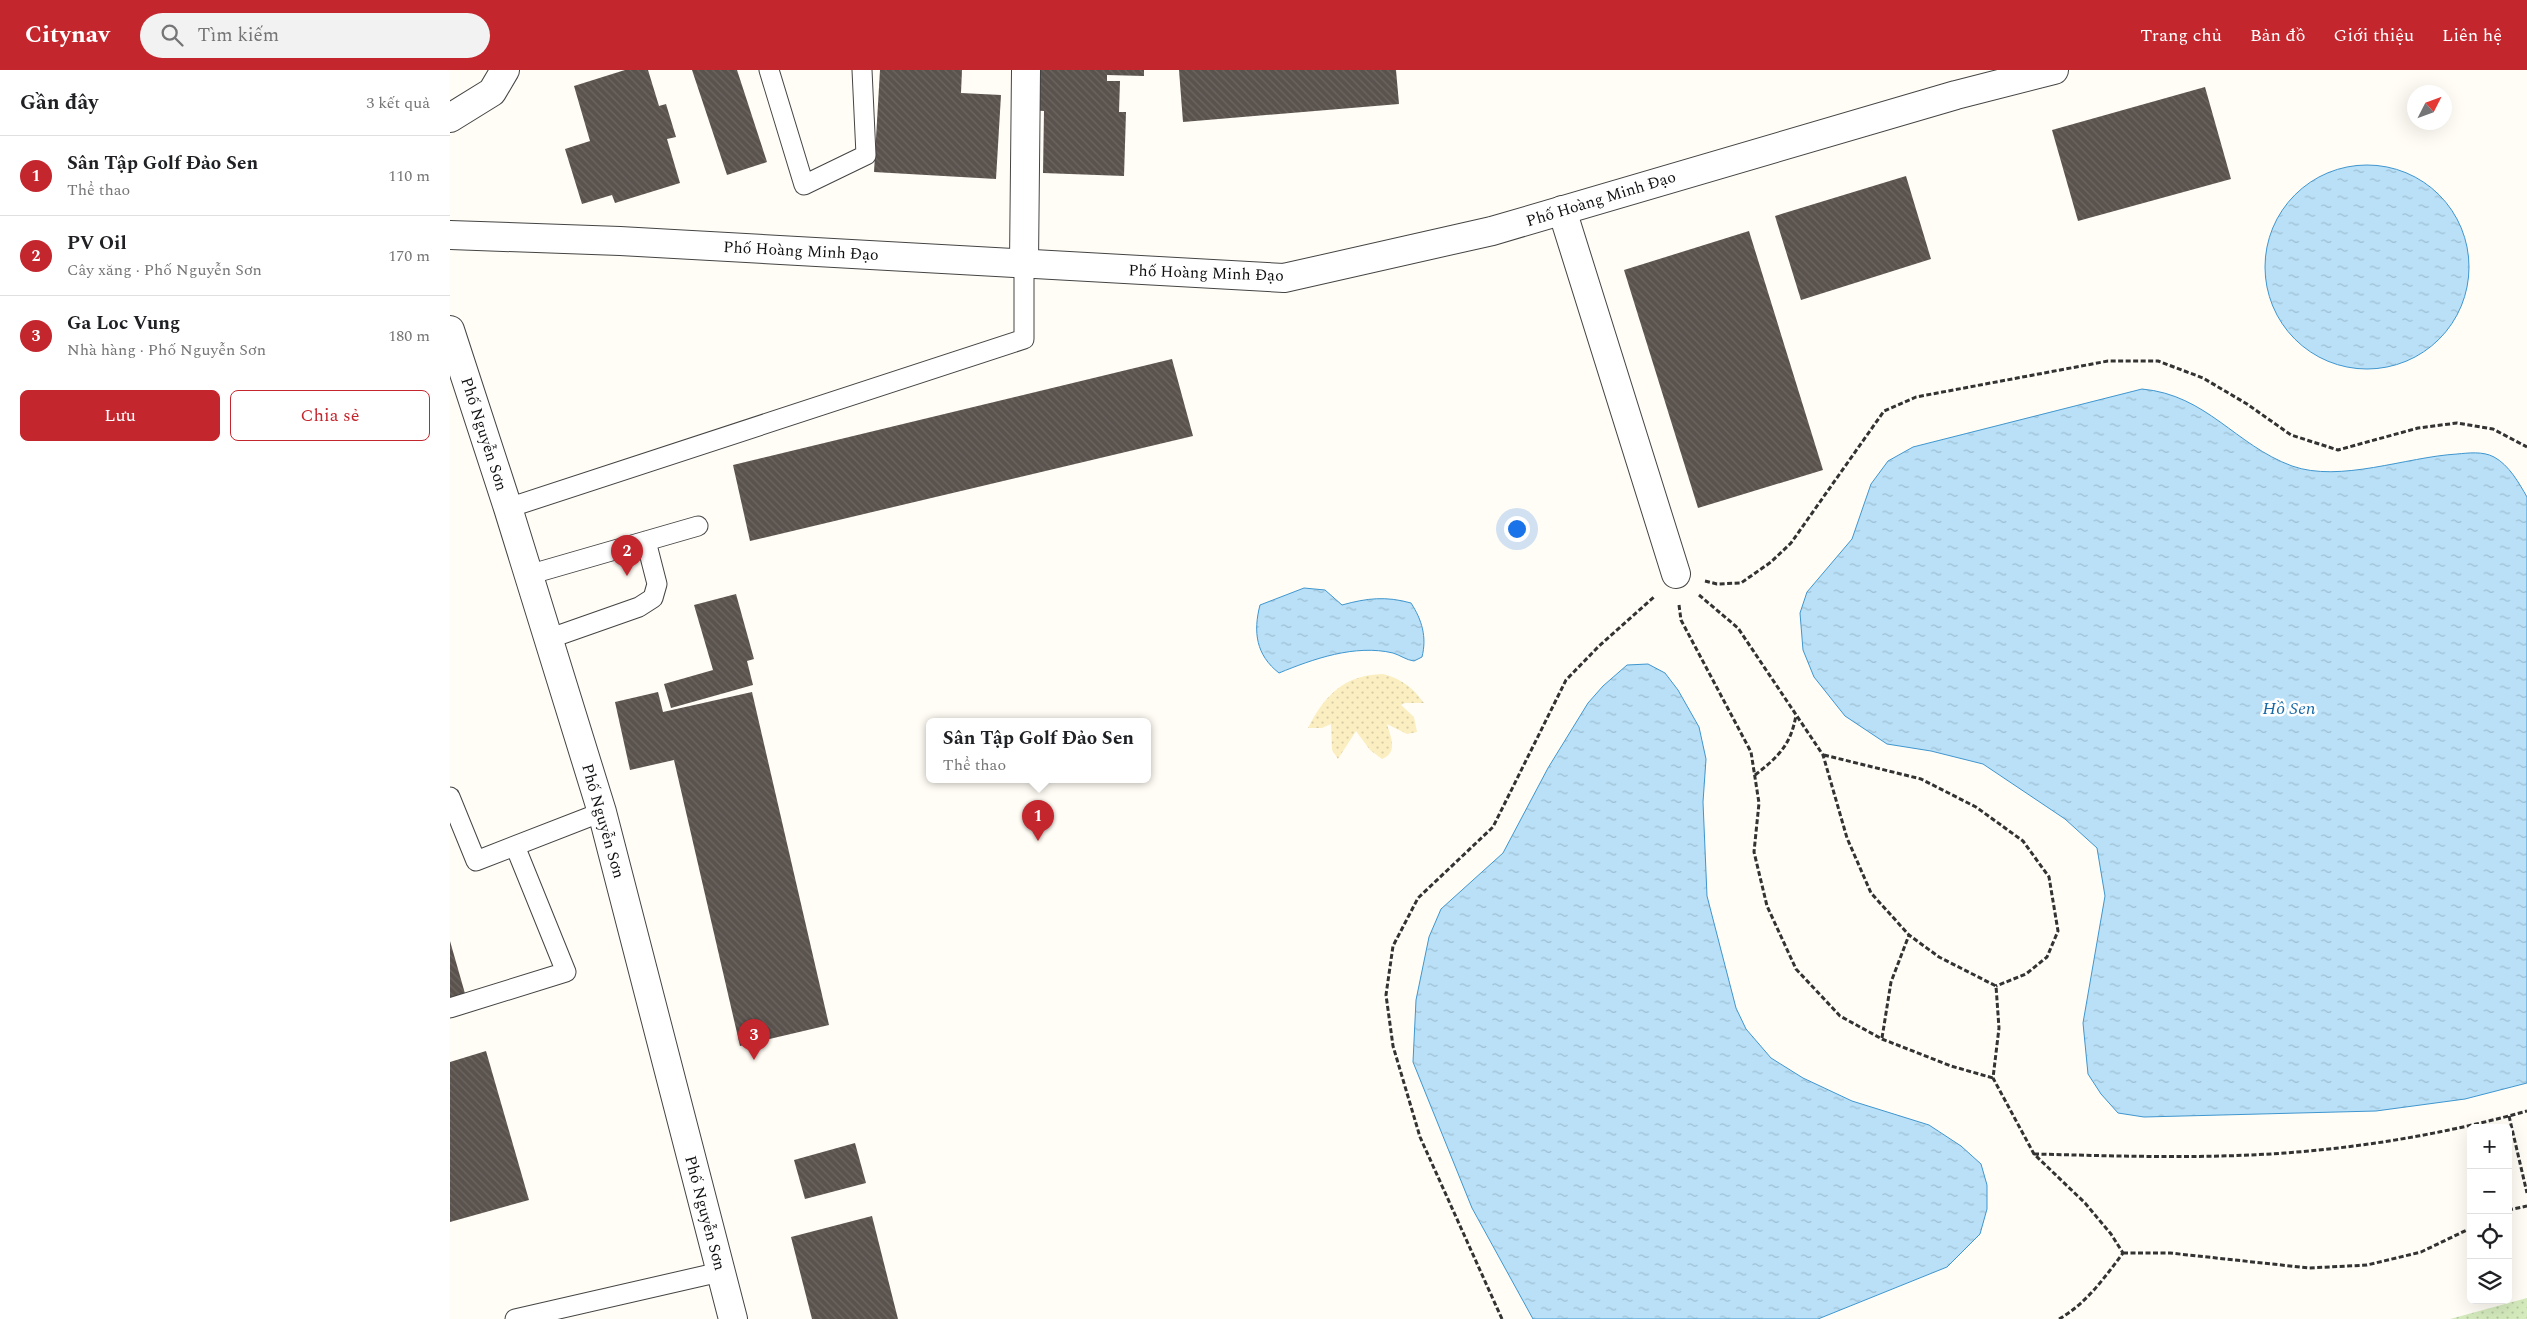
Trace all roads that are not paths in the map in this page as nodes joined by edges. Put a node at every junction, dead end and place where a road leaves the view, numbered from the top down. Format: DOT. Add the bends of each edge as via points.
graph roads {
  1 [pos="505,70"];
  2 [pos="769,70"];
  3 [pos="862,70"];
  4 [pos="1026,70"];
  5 [pos="2054,70"];
  6 [pos="450,118"];
  7 [pos="1562,210"];
  8 [pos="450,235"];
  9 [pos="1024,263"];
  10 [pos="450,330"];
  11 [pos="458,376"];
  12 [pos="508,508"];
  13 [pos="698,526"];
  14 [pos="646,541"];
  15 [pos="1676,574"];
  16 [pos="528,575"];
  17 [pos="548,639"];
  18 [pos="450,797"];
  19 [pos="602,812"];
  20 [pos="515,846"];
  21 [pos="450,1008"];
  22 [pos="720,1272"];
  23 [pos="515,1319"];
  24 [pos="734,1319"];
  1 -- 6 [label="street" via="492,92"];
  2 -- 3 [label="lane" via="804,186 866,155"];
  4 -- 9 [label="street"];
  5 -- 7 [label="street, Phố Hoàng Minh Đạo" via="1937,100"];
  7 -- 9 [label="street, Phố Hoàng Minh Đạo" via="1492,231 1284,278"];
  7 -- 15 [label="street"];
  8 -- 9 [label="street, Phố Hoàng Minh Đạo"];
  9 -- 12 [label="lane" via="1024,339"];
  10 -- 11 [label="street, Phố Nguyễn Sơn"];
  11 -- 12 [label="street, Phố Nguyễn Sơn"];
  12 -- 16 [label="street, Phố Nguyễn Sơn"];
  13 -- 14 [label="lane"];
  14 -- 16 [label="lane"];
  14 -- 17 [label="lane" via="657,584 653,598 639,608"];
  16 -- 17 [label="street, Phố Nguyễn Sơn"];
  17 -- 19 [label="street, Phố Nguyễn Sơn"];
  18 -- 20 [label="lane" via="476,861"];
  19 -- 20 [label="lane"];
  19 -- 22 [label="street, Phố Nguyễn Sơn"];
  20 -- 21 [label="lane" via="566,972"];
  22 -- 23 [label="lane"];
  22 -- 24 [label="street, Phố Nguyễn Sơn"];
}
